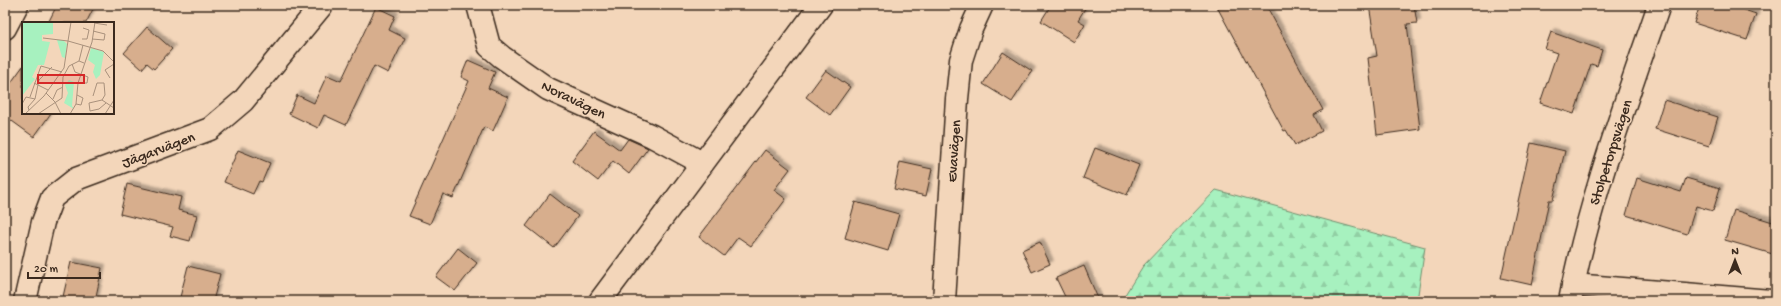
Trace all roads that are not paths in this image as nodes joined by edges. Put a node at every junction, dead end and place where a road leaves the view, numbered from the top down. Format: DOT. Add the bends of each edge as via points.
graph roads {
  1 [pos="17,5"];
  2 [pos="322,5"];
  3 [pos="478,5"];
  4 [pos="821,5"];
  5 [pos="982,5"];
  6 [pos="1659,5"];
  7 [pos="5,28"];
  8 [pos="702,163"];
  9 [pos="1572,293"];
  10 [pos="25,301"];
  11 [pos="600,301"];
  12 [pos="944,301"];
  13 [pos="1771,301"];
  1 -- 7 [label="street"];
  2 -- 10 [label="street, Jägarvägen" via="243,102 210,129 76,179 52,198 43,222"];
  3 -- 8 [label="street, Noravägen" via="489,46 508,61 548,89 652,136"];
  4 -- 8 [label="street"];
  5 -- 12 [label="street, Evavägen" via="961,60 956,99"];
  6 -- 9 [label="street, Stolpetorpsvägen" via="1609,153 1590,217"];
  8 -- 11 [label="street"];
  9 -- 13 [label="street"];
}
